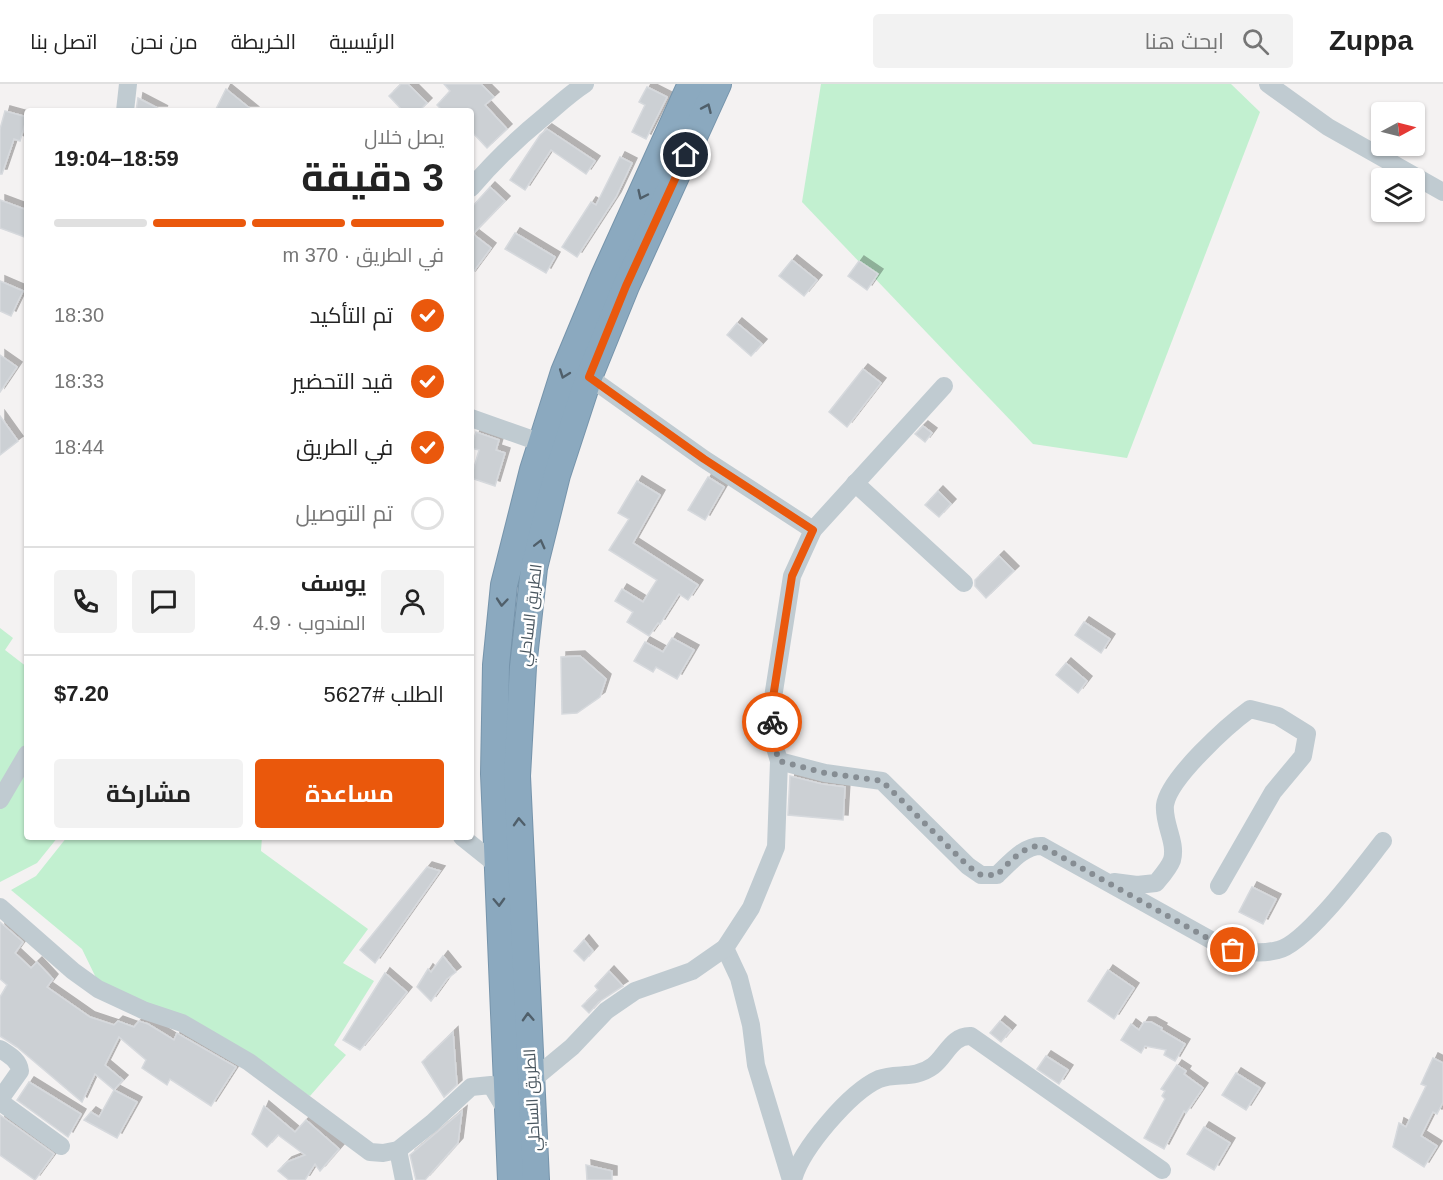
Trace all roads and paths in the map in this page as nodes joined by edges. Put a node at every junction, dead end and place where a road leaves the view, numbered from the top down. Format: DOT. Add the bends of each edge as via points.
graph roads {
  1 [pos="128,84"];
  2 [pos="585,84"];
  3 [pos="692,84"];
  4 [pos="718,84"];
  5 [pos="1268,84"];
  6 [pos="126,108"];
  7 [pos="474,184"];
  8 [pos="1443,192"];
  9 [pos="589,377"];
  10 [pos="944,386"];
  11 [pos="474,419"];
  12 [pos="542,443"];
  13 [pos="855,483"];
  14 [pos="813,530"];
  15 [pos="964,584"];
  16 [pos="24,759"];
  17 [pos="779,761"];
  18 [pos="0,800"];
  19 [pos="466,840"];
  20 [pos="1383,841"];
  21 [pos="497,865"];
  22 [pos="1106,881"];
  23 [pos="1219,886"];
  24 [pos="0,907"];
  25 [pos="725,948"];
  26 [pos="0,1049"];
  27 [pos="531,1081"];
  28 [pos="507,1112"];
  29 [pos="61,1146"];
  30 [pos="398,1150"];
  31 [pos="1162,1170"];
  32 [pos="404,1180"];
  33 [pos="511,1180"];
  34 [pos="536,1180"];
  35 [pos="792,1180"];
  1 -- 6 [label="street"];
  2 -- 7 [label="street" via="522,135"];
  3 -- 12 [label="highway, الطريق الساحلي, one-way" via="564,372"];
  9 -- 4 [label="highway, الطريق الساحلي, one-way"];
  5 -- 8 [label="street" via="1328,127"];
  9 -- 14 [label="street"];
  27 -- 9 [label="highway, الطريق الساحلي, one-way" via="517,776 523,667 534,568 557,475"];
  10 -- 13 [label="street"];
  11 -- 12 [label="street"];
  12 -- 21 [label="highway, الطريق الساحلي, one-way" via="504,585 494,742"];
  13 -- 14 [label="street"];
  13 -- 15 [label="street"];
  14 -- 17 [label="street" via="792,576 786,604 772,704"];
  16 -- 18 [label="street"];
  17 -- 22 [label="street" via="825,773 882,781 981,875 997,875 1013,859 1034,846 1042,846"];
  17 -- 25 [label="street" via="776,847 751,908"];
  19 -- 21 [label="street"];
  20 -- 22 [label="street" via="1327,910 1280,950 1233,950"];
  21 -- 28 [label="highway, الطريق الساحلي, one-way"];
  22 -- 23 [label="street" via="1156,883 1172,862 1165,804 1176,783 1200,753 1250,709 1278,716 1307,734 1303,756 1273,792"];
  24 -- 30 [label="street" via="98,989 182,1023 239,1056 370,1152"];
  25 -- 27 [label="street" via="692,971 635,992 606,1011 572,1047"];
  25 -- 35 [label="street" via="739,978 756,1065"];
  26 -- 29 [label="street" via="14,1059 20,1071 3,1095 2,1103"];
  27 -- 34 [label="highway, الطريق الساحلي"];
  28 -- 30 [label="street" via="491,1085 471,1087"];
  28 -- 33 [label="highway, الطريق الساحلي"];
  30 -- 32 [label="street"];
  31 -- 35 [label="street" via="1010,1062 971,1036 965,1036 933,1066 907,1076 879,1079 849,1101 811,1145"];
}
